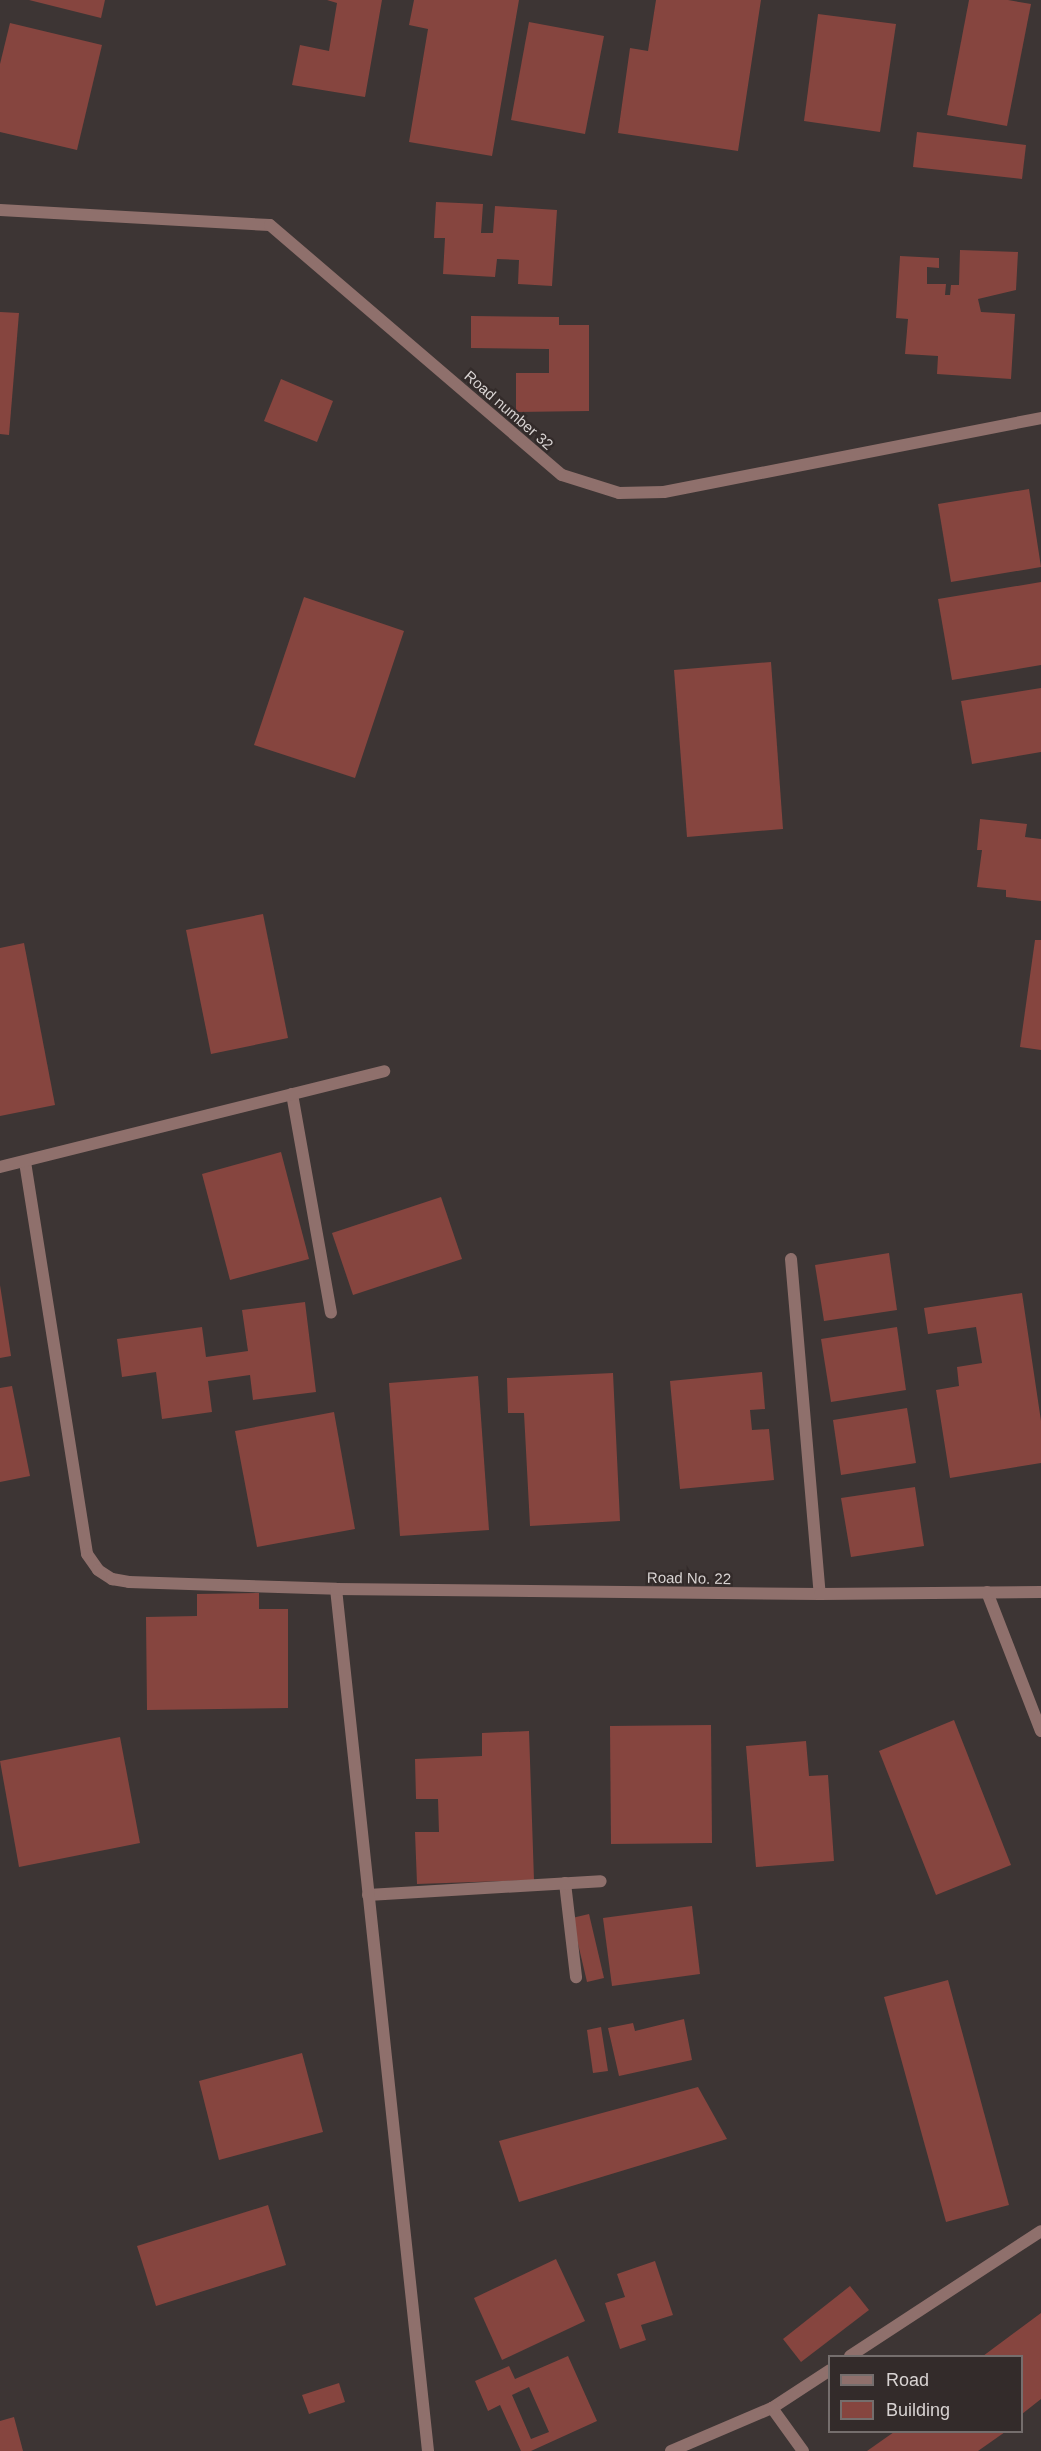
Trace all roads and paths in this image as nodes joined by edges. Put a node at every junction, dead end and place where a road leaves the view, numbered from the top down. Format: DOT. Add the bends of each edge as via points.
graph roads {
  1 [pos="0,210"];
  2 [pos="1041,418"];
  3 [pos="384,1071"];
  4 [pos="292,1094"];
  5 [pos="25,1162"];
  6 [pos="0,1167"];
  7 [pos="791,1259"];
  8 [pos="331,1313"];
  9 [pos="336,1590"];
  10 [pos="987,1592"];
  11 [pos="1041,1592"];
  12 [pos="820,1594"];
  13 [pos="1041,1731"];
  14 [pos="601,1881"];
  15 [pos="566,1883"];
  16 [pos="368,1895"];
  17 [pos="576,1977"];
  18 [pos="1041,2230"];
  19 [pos="852,2355"];
  20 [pos="828,2371"];
  21 [pos="772,2408"];
  22 [pos="428,2451"];
  23 [pos="670,2451"];
  24 [pos="803,2451"];
  1 -- 2 [label="street, Road number 32" via="270,225 562,475 619,493 664,492"];
  3 -- 4 [label="street"];
  4 -- 5 [label="street"];
  4 -- 8 [label="street"];
  5 -- 6 [label="street"];
  5 -- 9 [label="street, Road No. 22" via="87,1554 98,1570 112,1579 129,1582"];
  7 -- 12 [label="street"];
  9 -- 12 [label="street, Road No. 22"];
  9 -- 16 [label="street"];
  10 -- 11 [label="street, Road No. 22"];
  10 -- 12 [label="street, Road No. 22"];
  10 -- 13 [label="street"];
  14 -- 15 [label="street"];
  15 -- 16 [label="street"];
  15 -- 17 [label="street"];
  16 -- 22 [label="street"];
  18 -- 19 [label="street"];
  20 -- 21 [label="street"];
  21 -- 23 [label="street"];
  21 -- 24 [label="street"];
}
